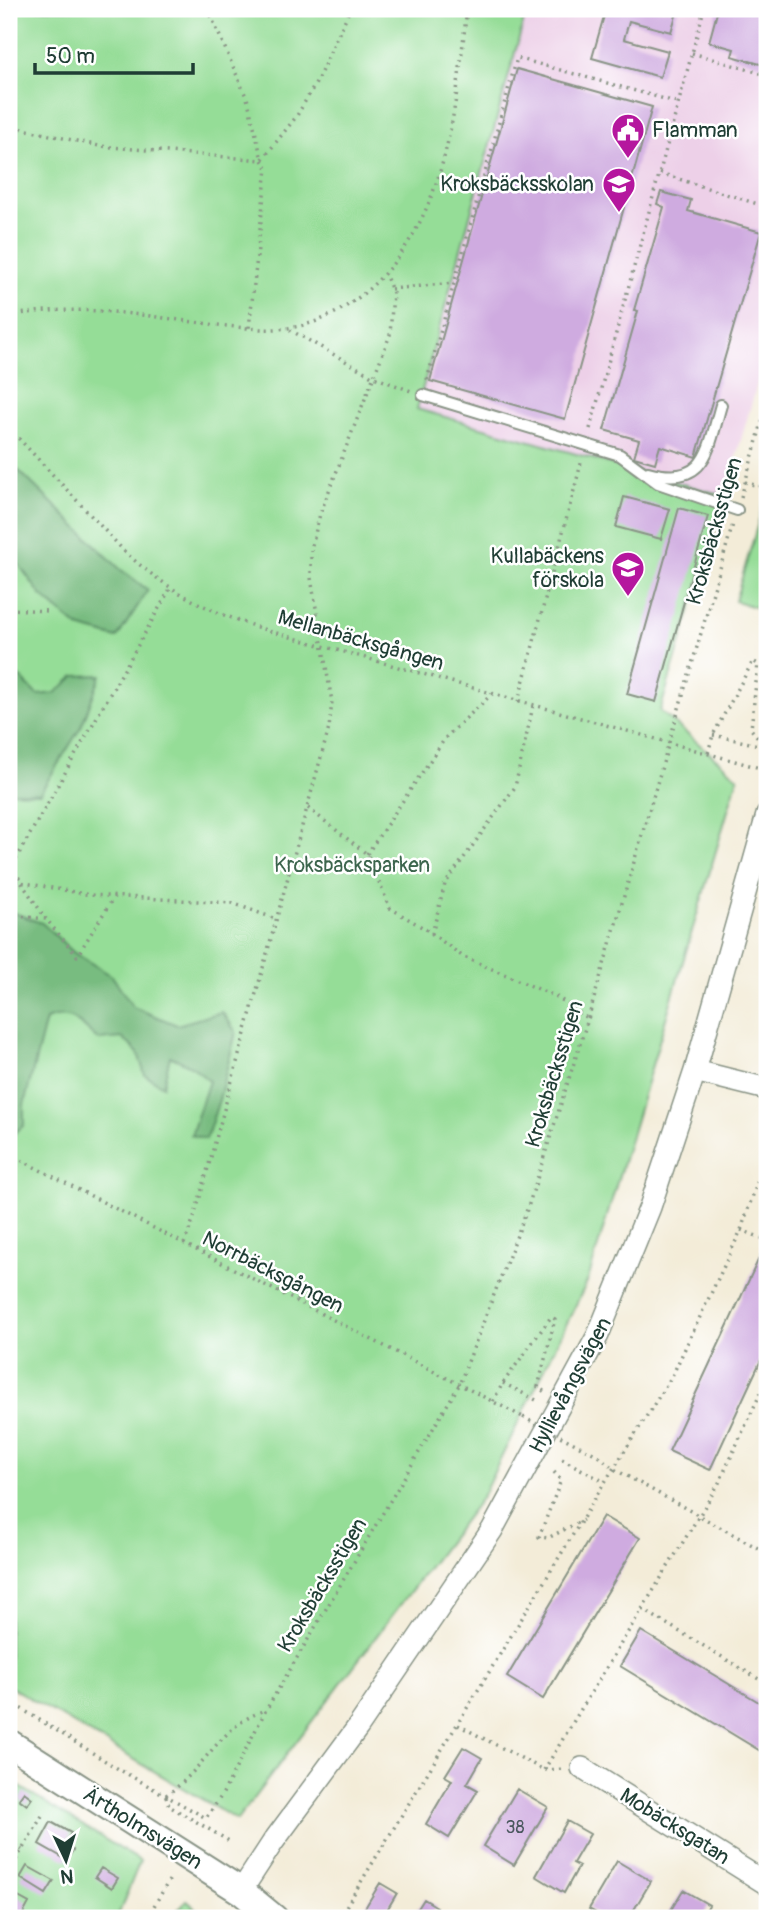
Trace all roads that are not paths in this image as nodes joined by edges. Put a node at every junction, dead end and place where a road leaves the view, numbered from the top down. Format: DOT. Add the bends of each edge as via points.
graph roads {
  1 [pos="423,395"];
  2 [pos="721,405"];
  3 [pos="639,469"];
  4 [pos="737,510"];
  5 [pos="767,815"];
  6 [pos="695,1071"];
  7 [pos="767,1089"];
  8 [pos="9,1744"];
  9 [pos="582,1768"];
  10 [pos="767,1884"];
  11 [pos="241,1891"];
  12 [pos="274,1918"];
  1 -- 3 [label="lane" via="620,456"];
  2 -- 3 [label="lane" via="704,462 694,471 667,477"];
  3 -- 4 [label="lane" via="658,483"];
  5 -- 6 [label="street, Hyllievångsvägen"];
  6 -- 7 [label="street"];
  6 -- 11 [label="street, Hyllievångsvägen" via="622,1280 569,1393 492,1530"];
  8 -- 11 [label="street, Ärtholmsvägen"];
  9 -- 10 [label="street, Mobäcksgatan"];
  11 -- 12 [label="street, Ärtholmsvägen"];
}
